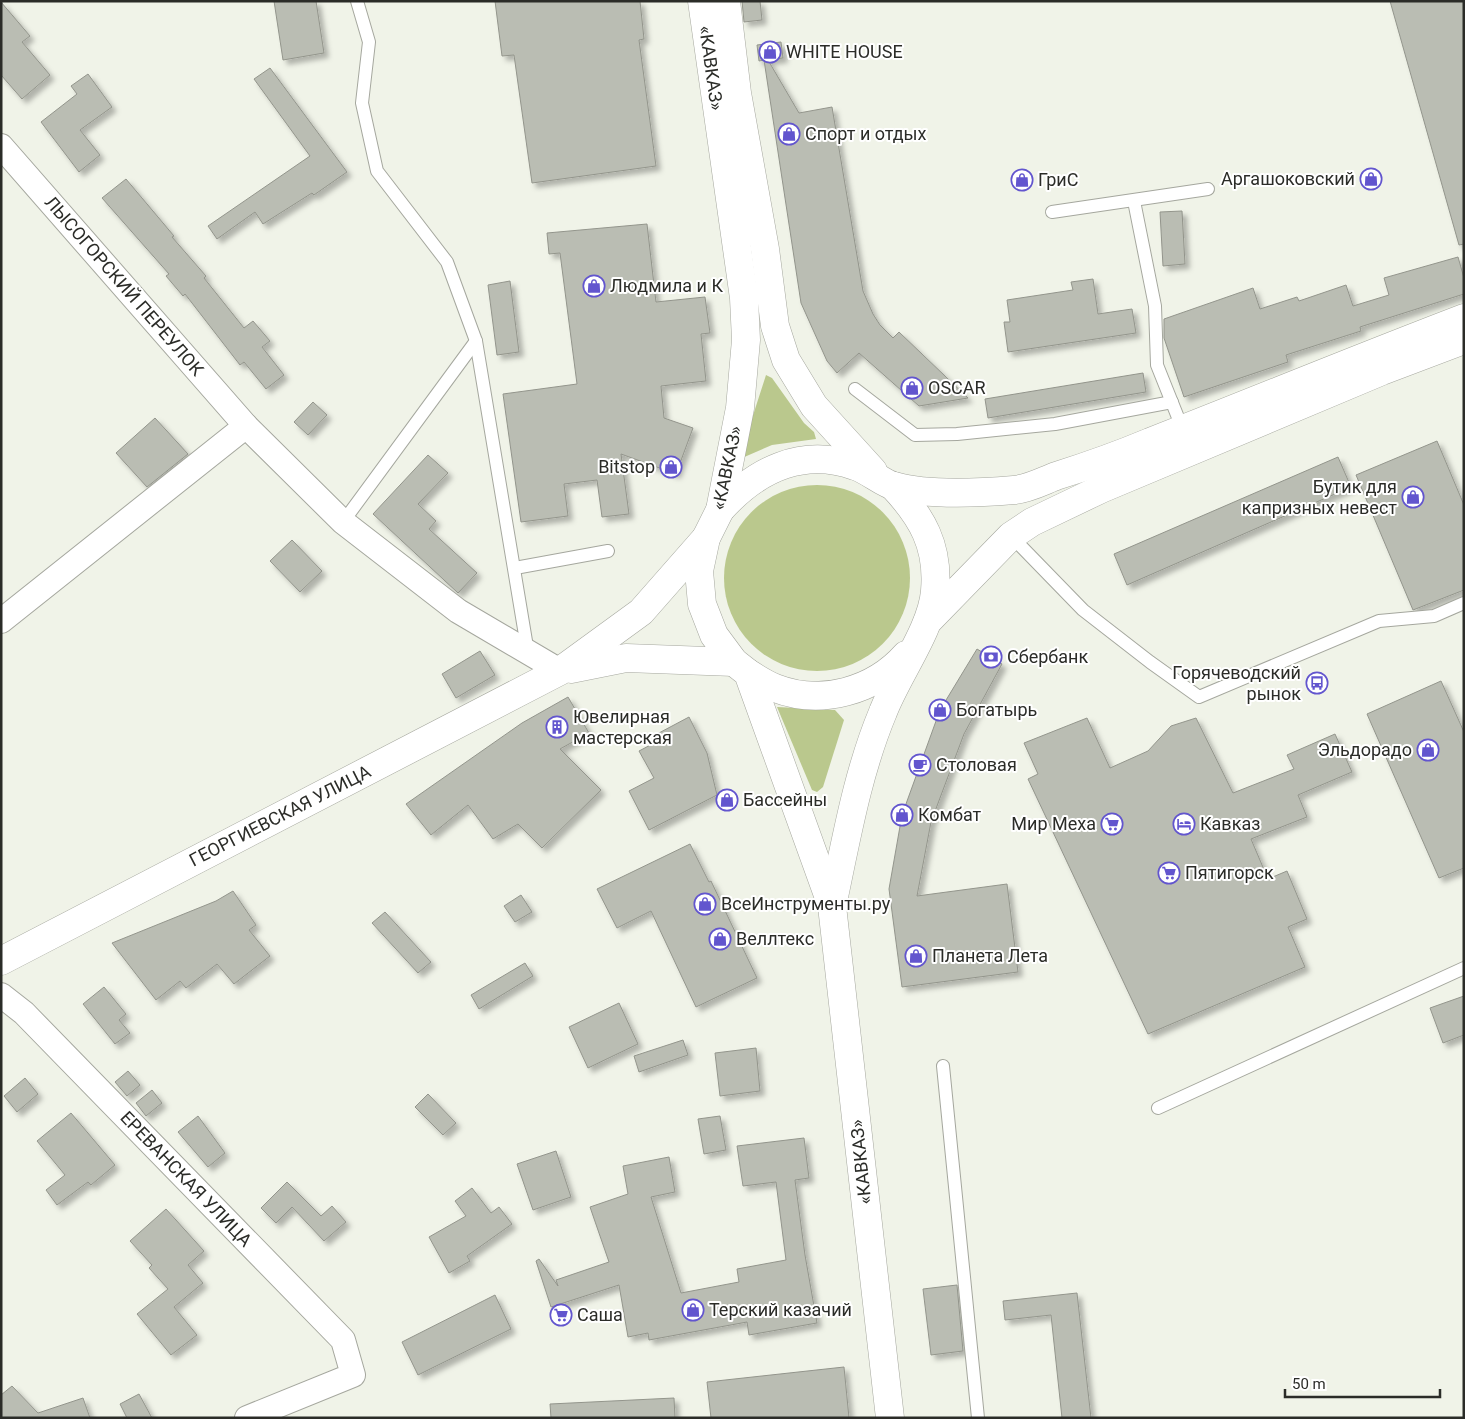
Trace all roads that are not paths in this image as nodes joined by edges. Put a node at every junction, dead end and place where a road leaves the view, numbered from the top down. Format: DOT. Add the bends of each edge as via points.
graph roads {
  1 [pos="357,1"];
  2 [pos="702,1"];
  3 [pos="726,1"];
  4 [pos="1,146"];
  5 [pos="1208,189"];
  6 [pos="1134,201"];
  7 [pos="1052,212"];
  8 [pos="1464,318"];
  9 [pos="1464,340"];
  10 [pos="476,341"];
  11 [pos="855,389"];
  12 [pos="1172,402"];
  13 [pos="246,426"];
  14 [pos="1183,430"];
  15 [pos="885,481"];
  16 [pos="720,510"];
  17 [pos="343,522"];
  18 [pos="1011,536"];
  19 [pos="706,538"];
  20 [pos="608,551"];
  21 [pos="515,568"];
  22 [pos="1464,603"];
  23 [pos="1,621"];
  24 [pos="928,621"];
  25 [pos="915,644"];
  26 [pos="528,652"];
  27 [pos="741,667"];
  28 [pos="560,671"];
  29 [pos="832,906"];
  30 [pos="1,961"];
  31 [pos="1464,968"];
  32 [pos="1,995"];
  33 [pos="943,1066"];
  34 [pos="1158,1108"];
  35 [pos="247,1418"];
  36 [pos="890,1418"];
  37 [pos="978,1418"];
  1 -- 10 [label="lane" via="369,42 362,103 377,170 447,262"];
  2 -- 16 [label="main road, «КАВКАЗ»" via="744,298 746,340 740,408"];
  3 -- 15 [label="main road, «КАВКАЗ»" via="737,93 775,326 786,360 814,406"];
  4 -- 13 [label="street, ЛЫСОГОРСКИЙ ПЕРЕУЛОК"];
  5 -- 6 [label="lane"];
  6 -- 7 [label="lane"];
  6 -- 12 [label="lane" via="1155,306 1157,366"];
  8 -- 14 [label="main road"];
  9 -- 18 [label="main road" via="1101,489 1032,522"];
  10 -- 17 [label="lane"];
  10 -- 21 [label="lane"];
  11 -- 12 [label="lane" via="915,436 1055,424"];
  12 -- 14 [label="lane"];
  13 -- 17 [label="street, ЛЫСОГОРСКИЙ ПЕРЕУЛОК"];
  13 -- 23 [label="street"];
  14 -- 15 [label="main road" via="1017,490 954,493"];
  15 -- 16 [label="main road" via="854,465 830,460 804,460 756,476"];
  15 -- 24 [label="main road, «КАВКАЗ»" via="913,508 928,534 935,562 935,592"];
  16 -- 19 [label="main road, «КАВКАЗ»"];
  17 -- 26 [label="street, ЛЫСОГОРСКИЙ ПЕРЕУЛОК" via="458,611"];
  18 -- 22 [label="lane" via="1083,610 1199,697 1379,622 1434,616"];
  18 -- 24 [label="main road"];
  19 -- 27 [label="main road, «КАВКАЗ»" via="699,571 702,604 714,635"];
  19 -- 28 [label="main road" via="641,612"];
  20 -- 21 [label="lane"];
  21 -- 26 [label="lane"];
  24 -- 25 [label="main road, «КАВКАЗ»"];
  25 -- 27 [label="main road" via="894,668 867,685 837,694 806,695 775,688"];
  25 -- 29 [label="main road, «КАВКАЗ»" via="883,711 861,773"];
  26 -- 28 [label="street, ЛЫСОГОРСКИЙ ПЕРЕУЛОК"];
  27 -- 28 [label="main road" via="626,658"];
  27 -- 29 [label="main road, «КАВКАЗ»"];
  28 -- 30 [label="main road, ГЕОРГИЕВСКАЯ УЛИЦА"];
  29 -- 36 [label="main road, «КАВКАЗ»"];
  31 -- 34 [label="lane"];
  32 -- 35 [label="street, ЕРЕВАНСКАЯ УЛИЦА" via="24,1014 343,1340 353,1375"];
  33 -- 37 [label="lane"];
}
